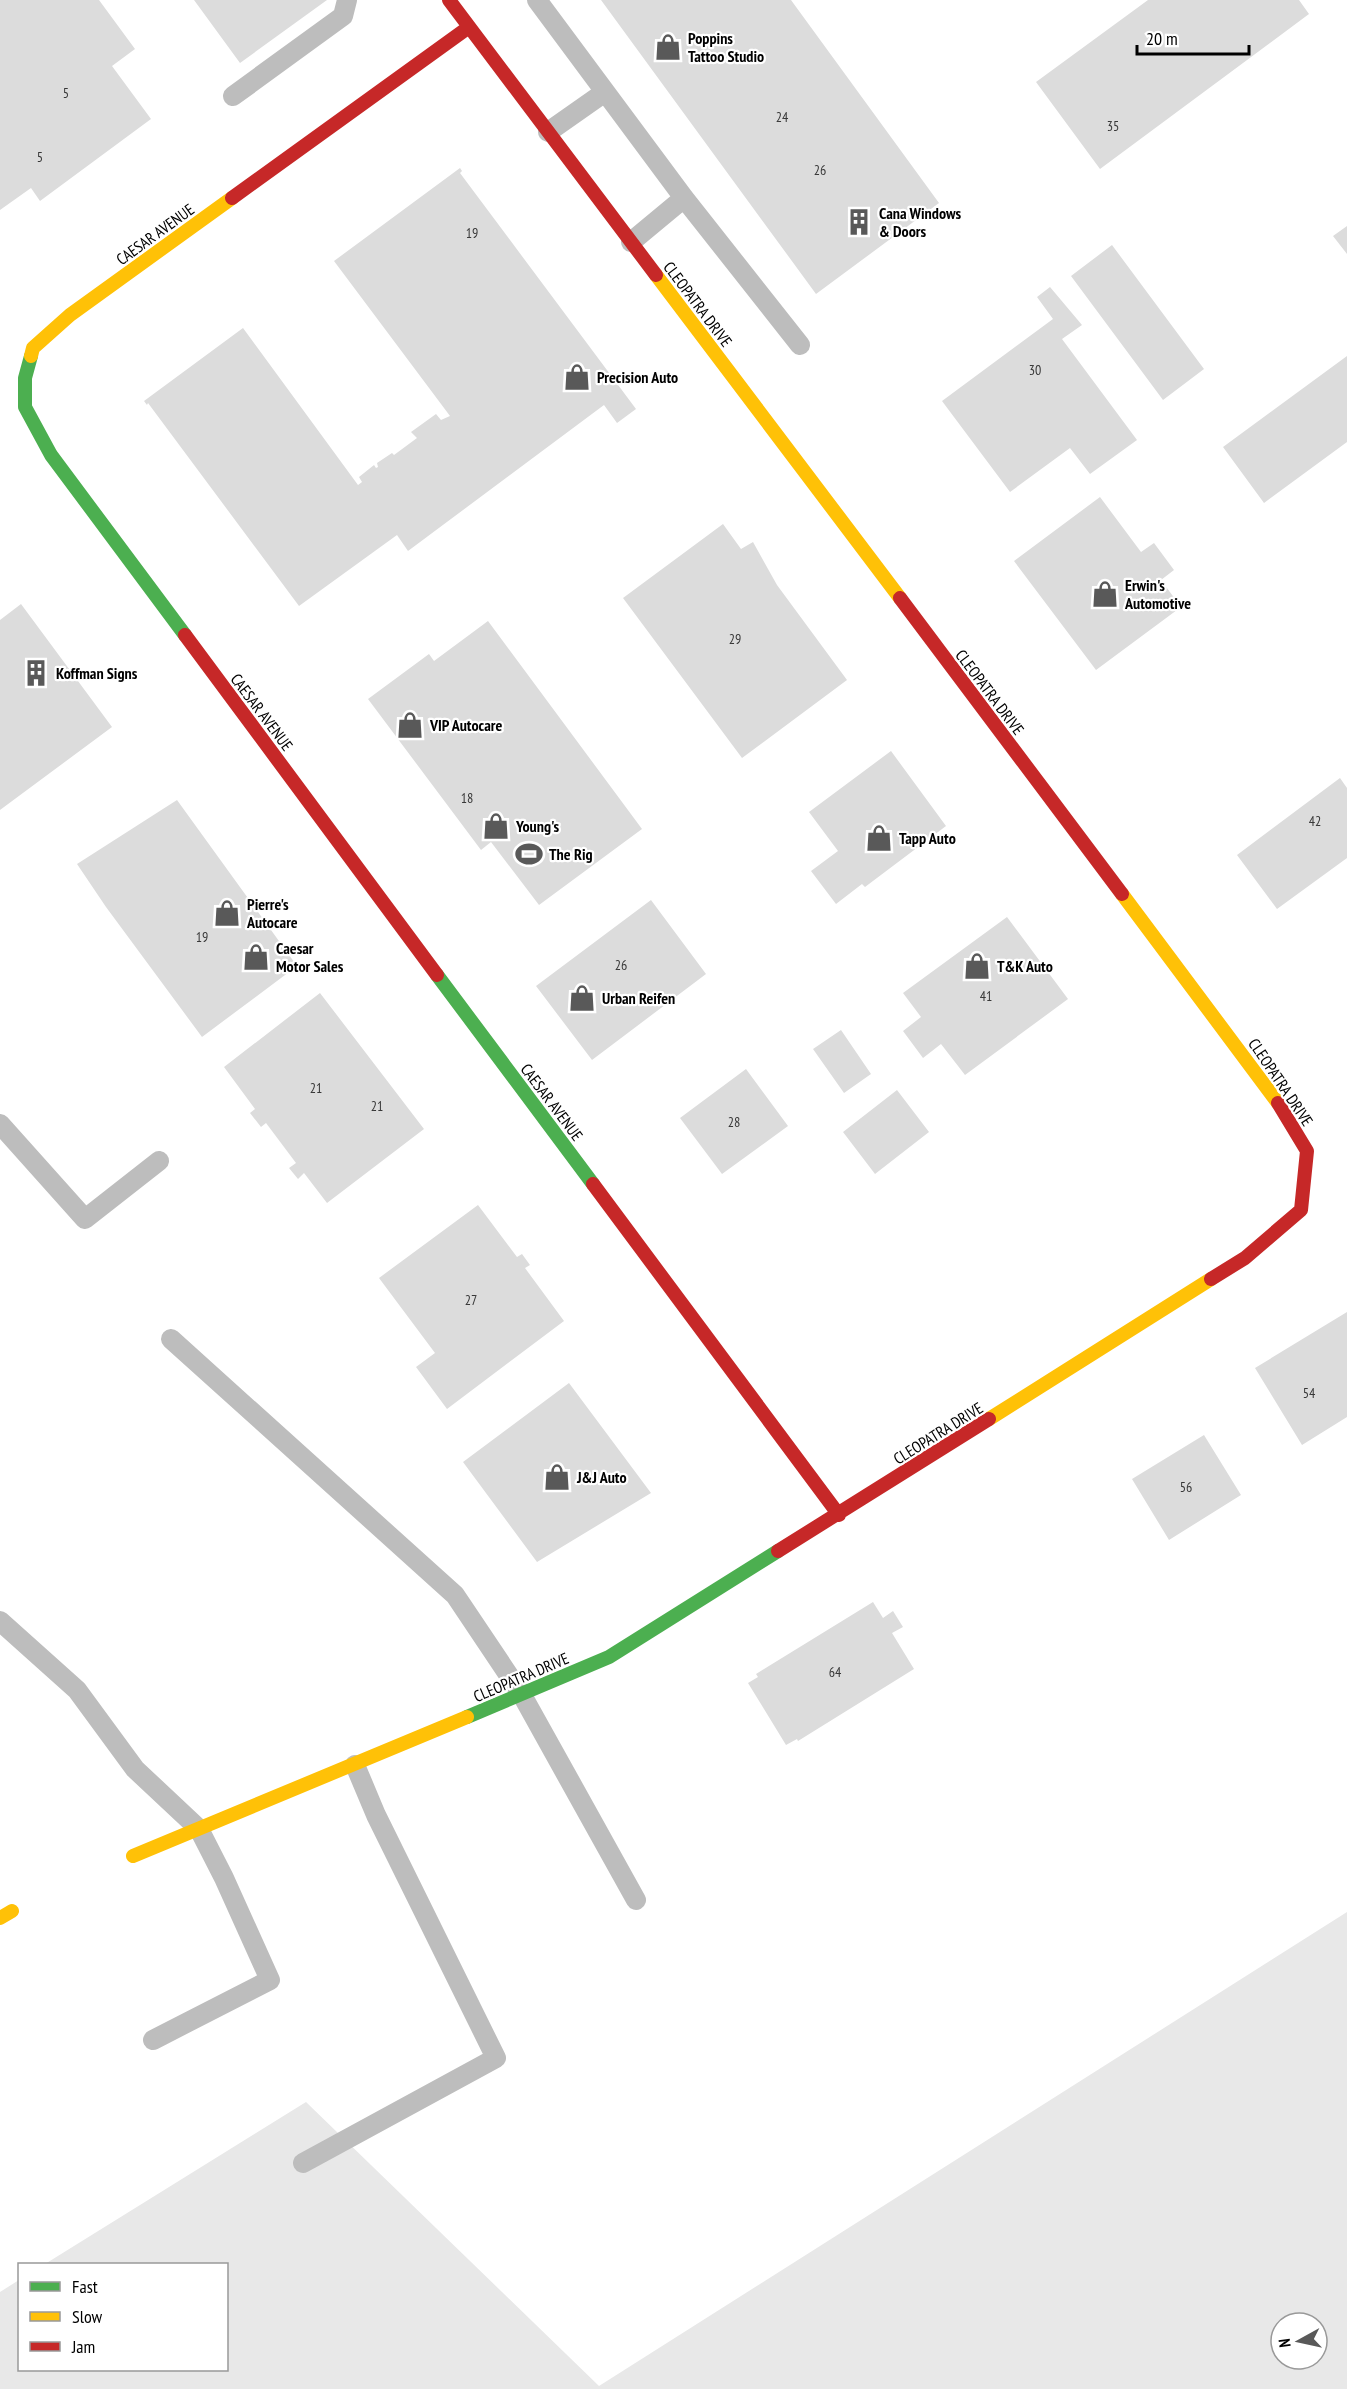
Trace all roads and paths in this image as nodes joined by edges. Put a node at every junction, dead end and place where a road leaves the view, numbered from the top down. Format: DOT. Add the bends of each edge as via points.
graph roads {
  1 [pos="347,0"];
  2 [pos="449,0"];
  3 [pos="537,0"];
  4 [pos="469,27"];
  5 [pos="605,92"];
  6 [pos="233,96"];
  7 [pos="548,132"];
  8 [pos="684,198"];
  9 [pos="631,242"];
  10 [pos="800,345"];
  11 [pos="0,1124"];
  12 [pos="159,1161"];
  13 [pos="171,1339"];
  14 [pos="838,1515"];
  15 [pos="0,1621"];
  16 [pos="522,1695"];
  17 [pos="355,1765"];
  18 [pos="199,1829"];
  19 [pos="133,1856"];
  20 [pos="636,1900"];
  21 [pos="12,1911"];
  22 [pos="0,1918"];
  23 [pos="153,2040"];
  24 [pos="303,2163"];
  1 -- 6 [label="lane" via="343,16"];
  2 -- 4 [label="street, CLEOPATRA DRIVE"];
  3 -- 5 [label="lane"];
  4 -- 7 [label="street, CLEOPATRA DRIVE"];
  4 -- 14 [label="street, CAESAR AVENUE" via="70,315 33,348 25,378 25,407 51,455"];
  5 -- 7 [label="lane"];
  5 -- 8 [label="lane"];
  7 -- 9 [label="street, CLEOPATRA DRIVE"];
  8 -- 9 [label="lane"];
  8 -- 10 [label="lane"];
  9 -- 14 [label="street, CLEOPATRA DRIVE" via="1271,1091 1307,1151 1301,1210 1245,1258"];
  11 -- 12 [label="lane" via="85,1219"];
  13 -- 16 [label="lane" via="455,1595"];
  14 -- 16 [label="street, CLEOPATRA DRIVE" via="609,1657"];
  15 -- 18 [label="lane" via="77,1690 135,1769"];
  16 -- 17 [label="street, CLEOPATRA DRIVE"];
  16 -- 20 [label="lane"];
  17 -- 18 [label="street, CLEOPATRA DRIVE"];
  17 -- 24 [label="lane" via="496,2058"];
  18 -- 19 [label="street, CLEOPATRA DRIVE"];
  18 -- 23 [label="lane" via="270,1980"];
  21 -- 22 [label="street"];
}
